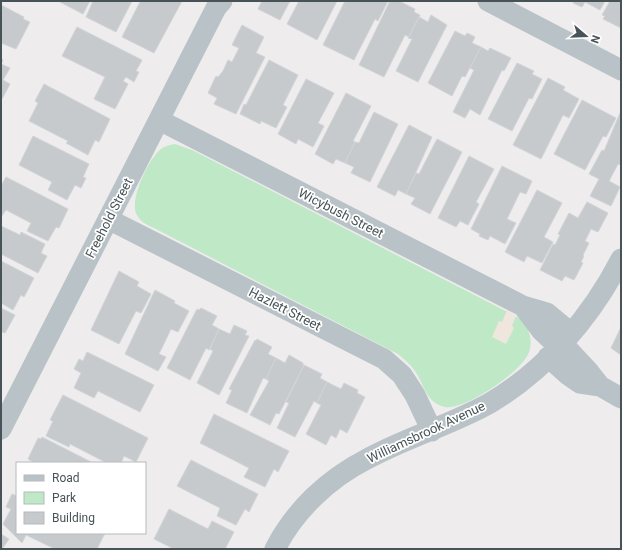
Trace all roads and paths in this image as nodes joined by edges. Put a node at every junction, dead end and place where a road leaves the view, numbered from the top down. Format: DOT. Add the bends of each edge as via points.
graph roads {
  1 [pos="488,1"];
  2 [pos="218,3"];
  3 [pos="521,8"];
  4 [pos="621,70"];
  5 [pos="159,120"];
  6 [pos="108,219"];
  7 [pos="621,259"];
  8 [pos="560,345"];
  9 [pos="621,398"];
  10 [pos="1,429"];
  11 [pos="432,431"];
  12 [pos="275,549"];
  1 -- 3 [label="street"];
  2 -- 5 [label="street, Freehold Street"];
  3 -- 4 [label="street"];
  5 -- 6 [label="street, Freehold Street"];
  5 -- 8 [label="street, Wicybush Street" via="523,306 547,313"];
  6 -- 10 [label="street, Freehold Street"];
  6 -- 11 [label="street, Hazlett Street" via="384,359 402,375 415,395"];
  7 -- 8 [label="street, Williamsbrook Avenue" via="608,285 590,311"];
  8 -- 9 [label="street, Wicybush Street" via="600,386"];
  8 -- 11 [label="street, Williamsbrook Avenue" via="492,402"];
  11 -- 12 [label="street, Williamsbrook Avenue" via="367,459 325,486 292,522"];
}
